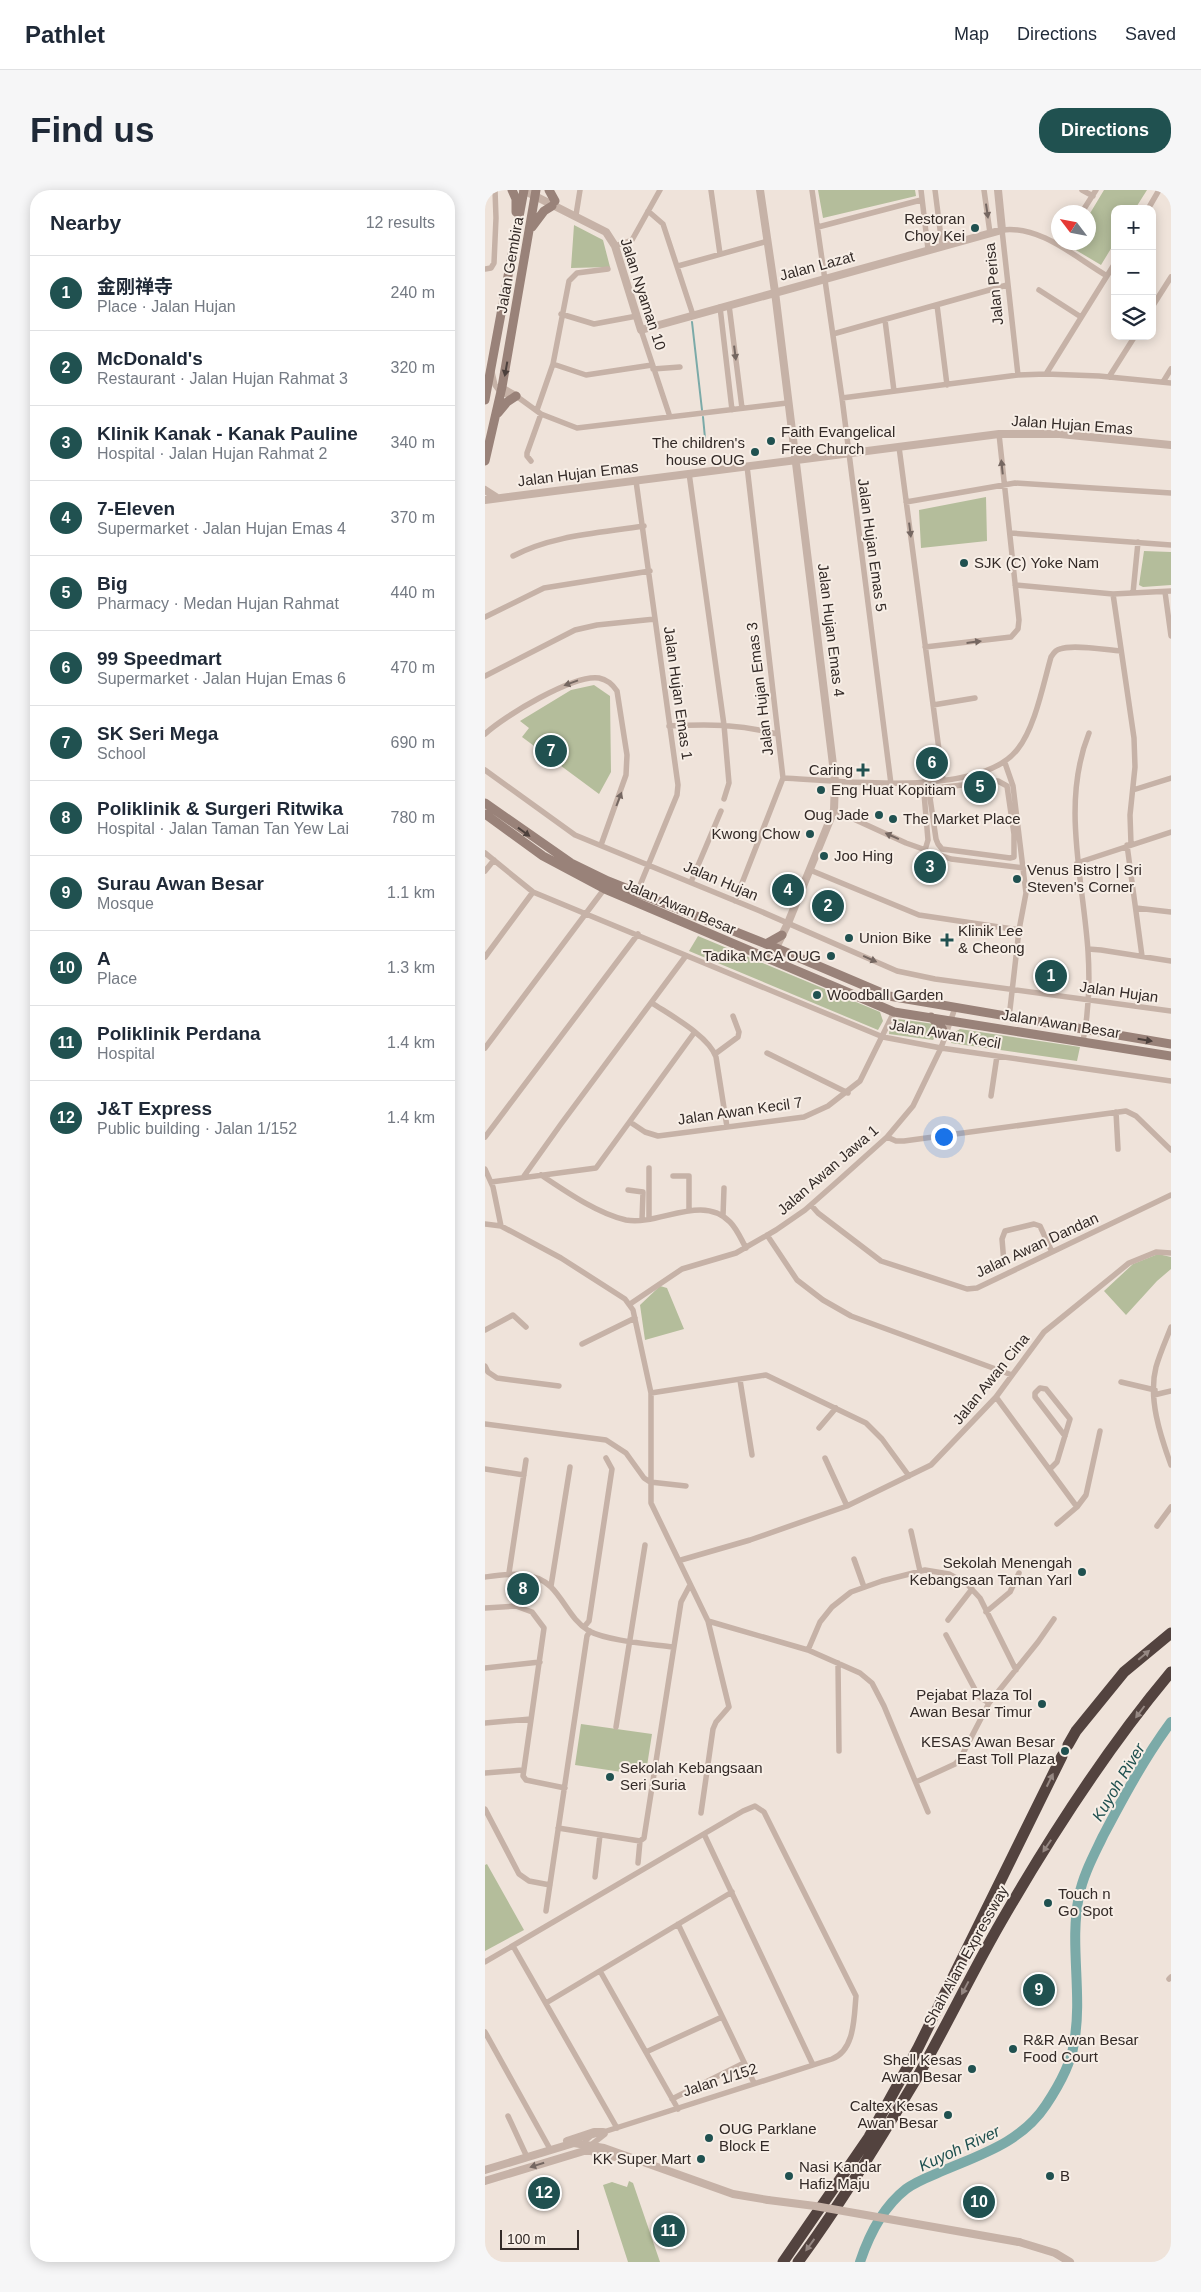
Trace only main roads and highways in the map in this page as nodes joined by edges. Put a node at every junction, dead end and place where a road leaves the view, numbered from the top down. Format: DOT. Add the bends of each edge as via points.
graph roads {
  1 [pos="512,190"];
  2 [pos="524,190"];
  3 [pos="549,190"];
  4 [pos="536,192"];
  5 [pos="518,225"];
  6 [pos="530,230"];
  7 [pos="518,397"];
  8 [pos="485,400"];
  9 [pos="496,415"];
  10 [pos="485,462"];
  11 [pos="485,803"];
  12 [pos="485,814"];
  13 [pos="607,885"];
  14 [pos="635,897"];
  15 [pos="766,944"];
  16 [pos="785,952"];
  17 [pos="931,1017"];
  18 [pos="945,1036"];
  19 [pos="1171,1044"];
  20 [pos="1171,1056"];
  21 [pos="1171,1633"];
  22 [pos="1171,1672"];
  23 [pos="783,2262"];
  24 [pos="798,2262"];
  1 -- 5 [label="main road"];
  2 -- 5 [label="main road, Jalan Gembira"];
  3 -- 6 [label="main road" via="555,204 539,216"];
  4 -- 6 [label="main road, Jalan Gembira"];
  5 -- 8 [label="main road, Jalan Gembira"];
  6 -- 9 [label="main road, Jalan Gembira, one-way"];
  7 -- 9 [label="main road" via="507,402"];
  9 -- 10 [label="main road, Jalan Gembira"];
  11 -- 13 [label="main road, Jalan Awan Besar, one-way" via="548,849"];
  12 -- 13 [label="main road, Jalan Awan Besar" via="543,856"];
  13 -- 14 [label="main road, Jalan Awan Besar"];
  14 -- 15 [label="main road, Jalan Awan Besar"];
  14 -- 17 [label="main road, Jalan Awan Besar" via="770,960 893,1012"];
  15 -- 16 [label="main road, Jalan Awan Besar"];
  15 -- 16 [label="main road" via="782,935"];
  16 -- 19 [label="main road, Jalan Awan Besar, one-way" via="889,996"];
  17 -- 18 [label="main road"];
  17 -- 20 [label="main road, Jalan Awan Besar"];
  23 -- 21 [label="highway, Shah Alam Expressway, one-way" via="873,2129 918,2048 1065,1750 1124,1672"];
  22 -- 24 [label="highway, Shah Alam Expressway, one-way" via="1119,1740 1040,1856 915,2081 823,2228"];
}
